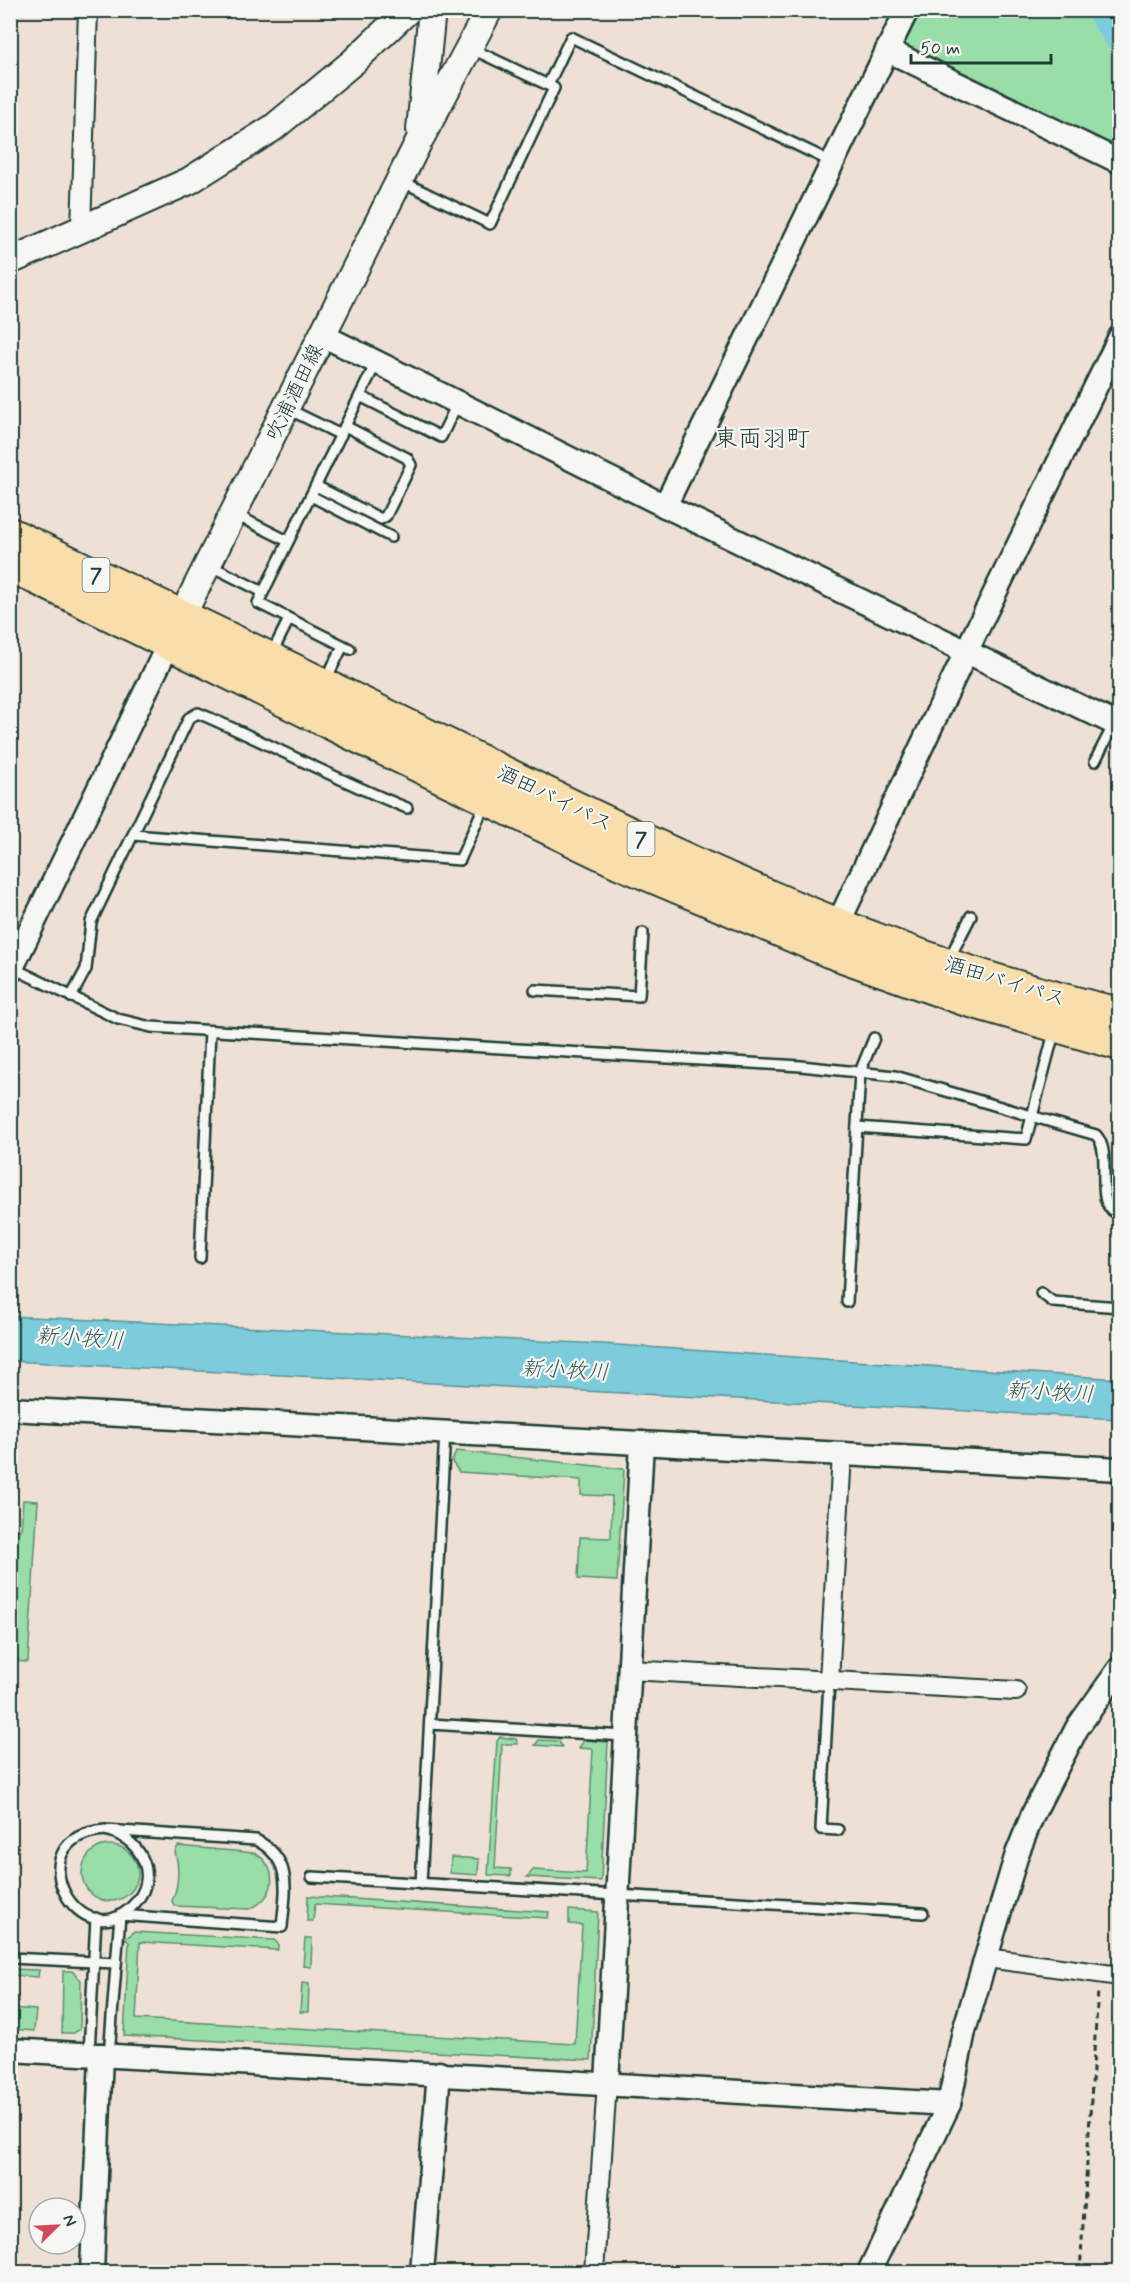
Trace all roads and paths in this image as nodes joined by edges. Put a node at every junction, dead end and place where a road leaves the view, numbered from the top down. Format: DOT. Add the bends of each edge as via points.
graph roads {
  1 [pos="88,10"];
  2 [pos="408,10"];
  3 [pos="432,10"];
  4 [pos="489,10"];
  5 [pos="907,10"];
  6 [pos="470,48"];
  7 [pos="887,50"];
  8 [pos="548,85"];
  9 [pos="419,141"];
  10 [pos="832,162"];
  11 [pos="1119,162"];
  12 [pos="399,180"];
  13 [pos="81,230"];
  14 [pos="10,261"];
  15 [pos="322,335"];
  16 [pos="1119,337"];
  17 [pos="376,363"];
  18 [pos="360,396"];
  19 [pos="458,402"];
  20 [pos="286,408"];
  21 [pos="343,431"];
  22 [pos="316,486"];
  23 [pos="311,496"];
  24 [pos="665,506"];
  25 [pos="233,514"];
  26 [pos="10,534"];
  27 [pos="391,537"];
  28 [pos="288,542"];
  29 [pos="208,564"];
  30 [pos="10,565"];
  31 [pos="263,592"];
  32 [pos="182,615"];
  33 [pos="289,619"];
  34 [pos="169,643"];
  35 [pos="966,652"];
  36 [pos="270,658"];
  37 [pos="324,685"];
  38 [pos="1117,725"];
  39 [pos="1095,761"];
  40 [pos="488,797"];
  41 [pos="407,808"];
  42 [pos="133,835"];
  43 [pos="971,916"];
  44 [pos="837,926"];
  45 [pos="643,933"];
  46 [pos="946,964"];
  47 [pos="12,970"];
  48 [pos="535,990"];
  49 [pos="71,997"];
  50 [pos="1119,1014"];
  51 [pos="1056,1027"];
  52 [pos="210,1031"];
  53 [pos="874,1038"];
  54 [pos="1119,1044"];
  55 [pos="860,1072"];
  56 [pos="1032,1115"];
  57 [pos="857,1127"];
  58 [pos="1119,1214"];
  59 [pos="200,1258"];
  60 [pos="1041,1293"];
  61 [pos="848,1302"];
  62 [pos="1119,1307"];
  63 [pos="10,1409"];
  64 [pos="445,1432"];
  65 [pos="642,1443"];
  66 [pos="842,1454"];
  67 [pos="1119,1469"];
  68 [pos="1119,1668"];
  69 [pos="629,1670"];
  70 [pos="829,1681"];
  71 [pos="1016,1691"];
  72 [pos="430,1724"];
  73 [pos="626,1736"];
  74 [pos="105,1830"];
  75 [pos="838,1830"];
  76 [pos="312,1878"];
  77 [pos="421,1884"];
  78 [pos="616,1895"];
  79 [pos="923,1913"];
  80 [pos="120,1915"];
  81 [pos="96,1918"];
  82 [pos="10,1958"];
  83 [pos="987,1958"];
  84 [pos="93,1962"];
  85 [pos="116,1963"];
  86 [pos="1099,1975"];
  87 [pos="1119,1976"];
  88 [pos="10,2050"];
  89 [pos="100,2055"];
  90 [pos="439,2073"];
  91 [pos="607,2083"];
  92 [pos="950,2104"];
  93 [pos="92,2272"];
  94 [pos="422,2272"];
  95 [pos="594,2272"];
  96 [pos="868,2272"];
  97 [pos="1080,2272"];
  1 -- 13 [label="street"];
  2 -- 13 [label="main road" via="273,128 189,181"];
  3 -- 9 [label="main road, 吹浦酒田線"];
  4 -- 6 [label="main road, 吹浦酒田線"];
  5 -- 7 [label="street"];
  6 -- 8 [label="lane"];
  6 -- 9 [label="main road, 吹浦酒田線"];
  7 -- 10 [label="street"];
  7 -- 11 [label="street"];
  8 -- 10 [label="lane" via="571,37"];
  8 -- 12 [label="lane" via="554,88 490,224"];
  9 -- 12 [label="main road, 吹浦酒田線"];
  10 -- 24 [label="street"];
  12 -- 15 [label="main road, 吹浦酒田線"];
  13 -- 14 [label="main road"];
  15 -- 17 [label="street"];
  15 -- 20 [label="main road, 吹浦酒田線"];
  16 -- 35 [label="street"];
  17 -- 18 [label="lane"];
  17 -- 19 [label="street"];
  18 -- 19 [label="lane" via="441,437"];
  18 -- 21 [label="lane"];
  19 -- 24 [label="street"];
  20 -- 21 [label="lane"];
  20 -- 25 [label="main road, 吹浦酒田線"];
  21 -- 22 [label="lane"];
  21 -- 22 [label="lane" via="407,458 411,465 386,516 381,519"];
  22 -- 23 [label="lane"];
  23 -- 27 [label="lane"];
  23 -- 28 [label="lane"];
  24 -- 35 [label="street"];
  25 -- 28 [label="lane"];
  25 -- 29 [label="main road, 吹浦酒田線"];
  26 -- 32 [label="highway, 酒田バイパス / 7"];
  28 -- 31 [label="lane"];
  29 -- 31 [label="lane"];
  29 -- 32 [label="main road, 吹浦酒田線"];
  30 -- 34 [label="highway, 酒田バイパス / 7"];
  31 -- 33 [label="lane" via="258,603"];
  32 -- 34 [label="main road, 吹浦酒田線"];
  32 -- 36 [label="highway, 酒田バイパス / 7"];
  33 -- 36 [label="lane"];
  33 -- 37 [label="lane" via="346,647"];
  34 -- 40 [label="highway, 酒田バイパス / 7"];
  34 -- 47 [label="street"];
  35 -- 38 [label="street"];
  35 -- 44 [label="street"];
  36 -- 37 [label="highway, 酒田バイパス / 7"];
  37 -- 44 [label="highway, 酒田バイパス / 7" via="623,831"];
  38 -- 39 [label="lane"];
  40 -- 42 [label="lane" via="460,861"];
  40 -- 51 [label="highway, 酒田バイパス / 7" via="621,862 829,951"];
  41 -- 42 [label="lane" via="198,713 189,718"];
  42 -- 49 [label="lane" via="91,922 86,969"];
  43 -- 46 [label="lane"];
  44 -- 46 [label="highway, 酒田バイパス / 7"];
  45 -- 48 [label="lane" via="639,996"];
  46 -- 50 [label="highway, 酒田バイパス / 7"];
  47 -- 49 [label="lane"];
  49 -- 52 [label="lane" via="134,1024"];
  51 -- 54 [label="highway, 酒田バイパス / 7"];
  51 -- 56 [label="lane"];
  52 -- 55 [label="lane"];
  52 -- 59 [label="lane"];
  53 -- 55 [label="lane"];
  55 -- 56 [label="lane" via="895,1076"];
  55 -- 57 [label="lane"];
  56 -- 57 [label="lane" via="1026,1139"];
  56 -- 58 [label="lane" via="1089,1131 1100,1138 1105,1149 1105,1200"];
  57 -- 61 [label="lane"];
  60 -- 62 [label="lane" via="1053,1302"];
  63 -- 64 [label="street"];
  64 -- 65 [label="street"];
  64 -- 72 [label="lane"];
  65 -- 66 [label="street"];
  65 -- 69 [label="street"];
  66 -- 67 [label="street"];
  66 -- 70 [label="street"];
  68 -- 83 [label="street" via="1077,1728 1033,1814 1017,1854"];
  69 -- 70 [label="street"];
  69 -- 73 [label="street"];
  70 -- 71 [label="street"];
  70 -- 75 [label="lane" via="821,1830"];
  72 -- 73 [label="lane"];
  72 -- 77 [label="lane"];
  73 -- 78 [label="street"];
  74 -- 80 [label="lane" via="116,1832 135,1845 145,1865 146,1877 139,1898"];
  74 -- 80 [label="lane" via="256,1840 268,1846 284,1869 282,1927"];
  74 -- 81 [label="lane" via="82,1834 73,1841 60,1860 58,1872 69,1904"];
  76 -- 77 [label="lane"];
  77 -- 78 [label="lane"];
  78 -- 79 [label="lane"];
  78 -- 91 [label="street"];
  80 -- 81 [label="lane"];
  80 -- 85 [label="lane"];
  81 -- 84 [label="lane"];
  82 -- 84 [label="lane"];
  83 -- 86 [label="street"];
  83 -- 92 [label="street" via="964,2031"];
  84 -- 85 [label="lane"];
  84 -- 89 [label="lane"];
  85 -- 89 [label="lane"];
  86 -- 87 [label="street"];
  86 -- 97 [label="path"];
  88 -- 89 [label="street"];
  89 -- 90 [label="street"];
  89 -- 93 [label="street"];
  90 -- 91 [label="street"];
  90 -- 94 [label="street"];
  91 -- 92 [label="street"];
  91 -- 95 [label="street"];
  92 -- 96 [label="street"];
}
